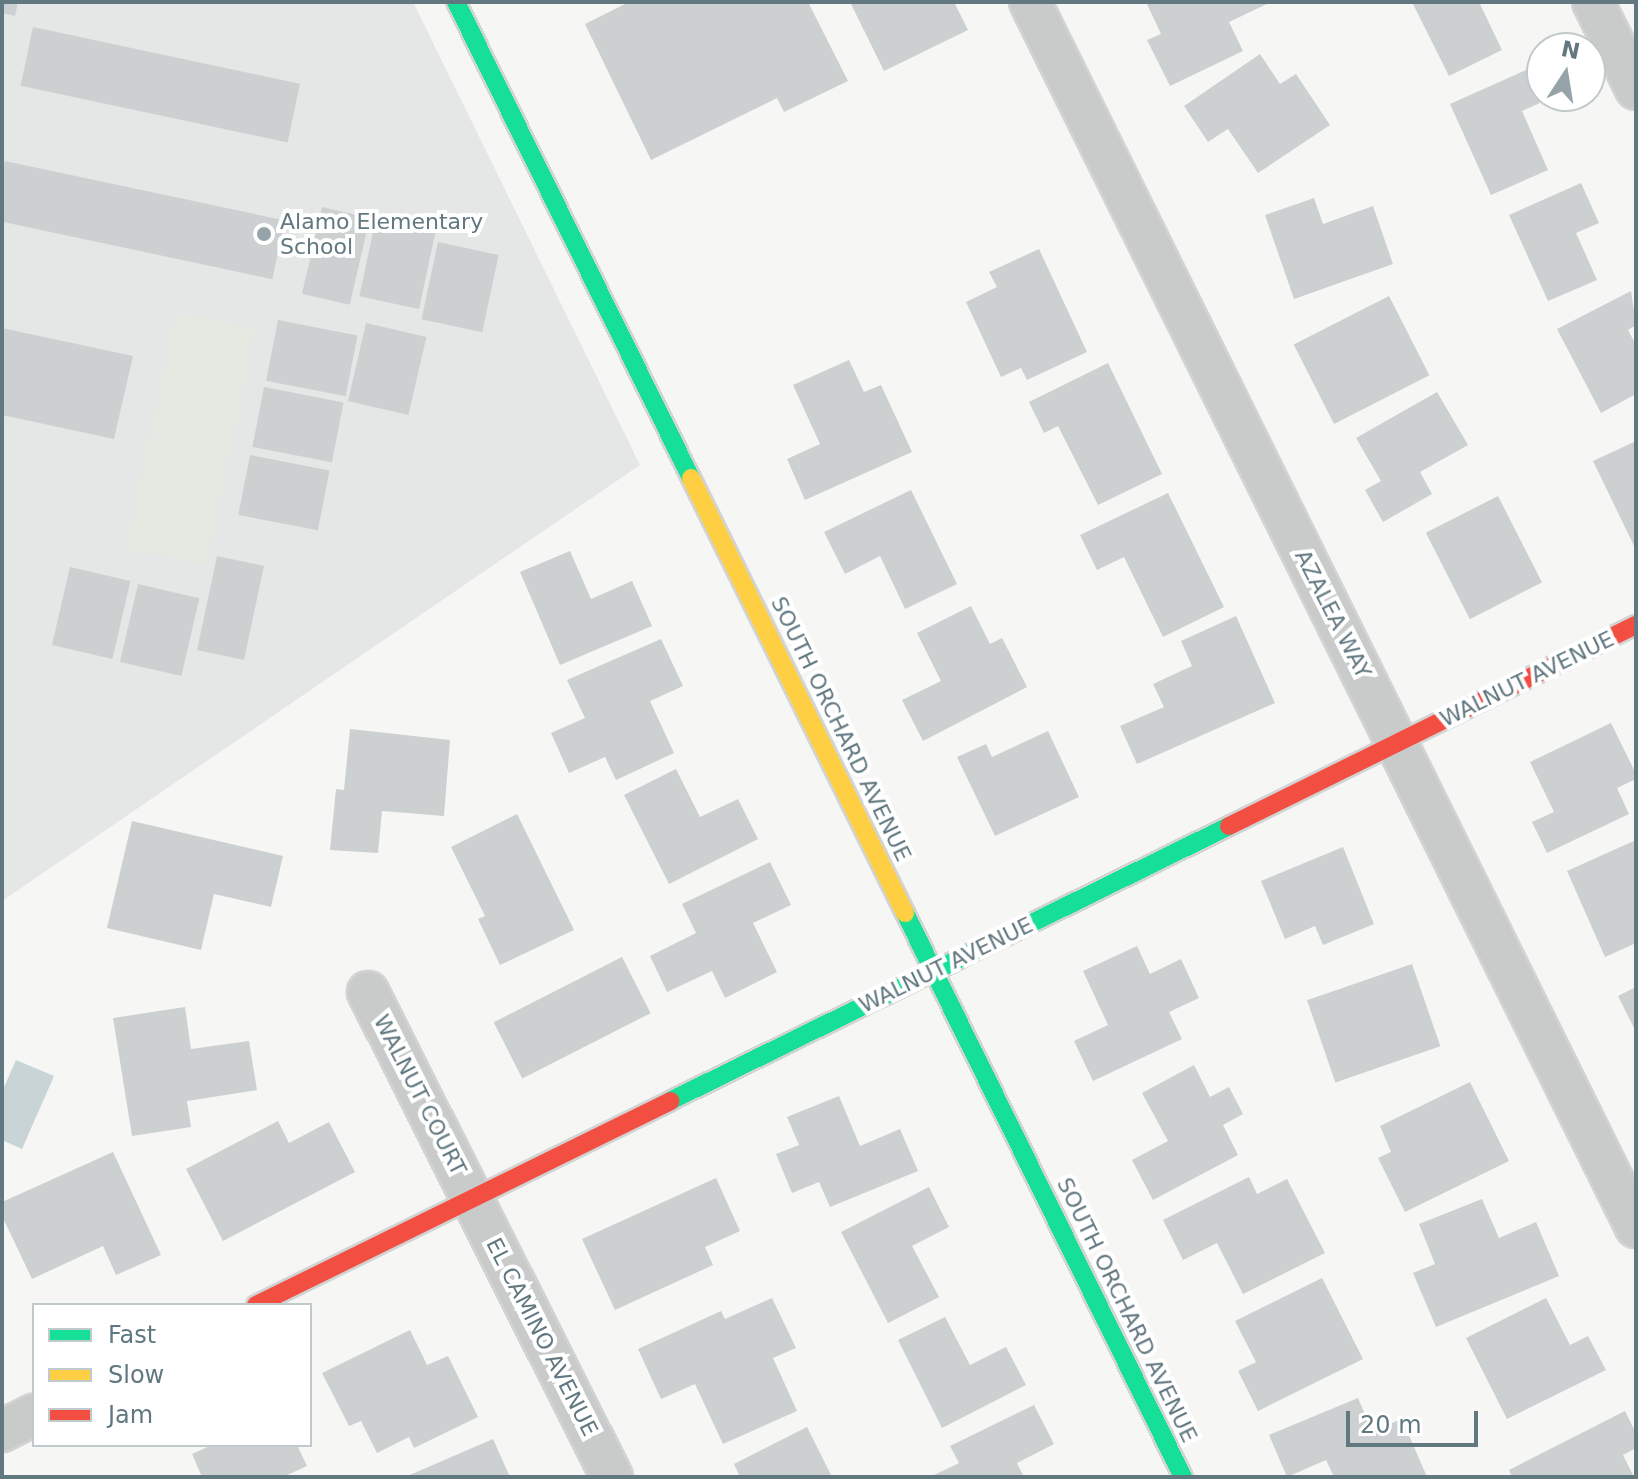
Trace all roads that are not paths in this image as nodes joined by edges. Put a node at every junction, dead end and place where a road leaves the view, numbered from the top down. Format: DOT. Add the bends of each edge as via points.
graph roads {
  1 [pos="456,2"];
  2 [pos="1030,2"];
  3 [pos="1593,2"];
  4 [pos="1636,89"];
  5 [pos="1636,625"];
  6 [pos="1397,744"];
  7 [pos="934,971"];
  8 [pos="368,992"];
  9 [pos="472,1198"];
  10 [pos="1636,1227"];
  11 [pos="260,1303"];
  12 [pos="32,1416"];
  13 [pos="2,1431"];
  14 [pos="612,1477"];
  15 [pos="1183,1477"];
  1 -- 7 [label="street, SOUTH ORCHARD AVENUE"];
  2 -- 6 [label="street, AZALEA WAY"];
  3 -- 4 [label="street"];
  5 -- 6 [label="street, WALNUT AVENUE"];
  6 -- 7 [label="street, WALNUT AVENUE"];
  6 -- 10 [label="street, AZALEA WAY"];
  7 -- 9 [label="street, WALNUT AVENUE"];
  7 -- 15 [label="street, SOUTH ORCHARD AVENUE"];
  8 -- 9 [label="street, WALNUT COURT"];
  9 -- 11 [label="street, WALNUT AVENUE"];
  9 -- 14 [label="street, EL CAMINO AVENUE"];
  12 -- 13 [label="street"];
}
